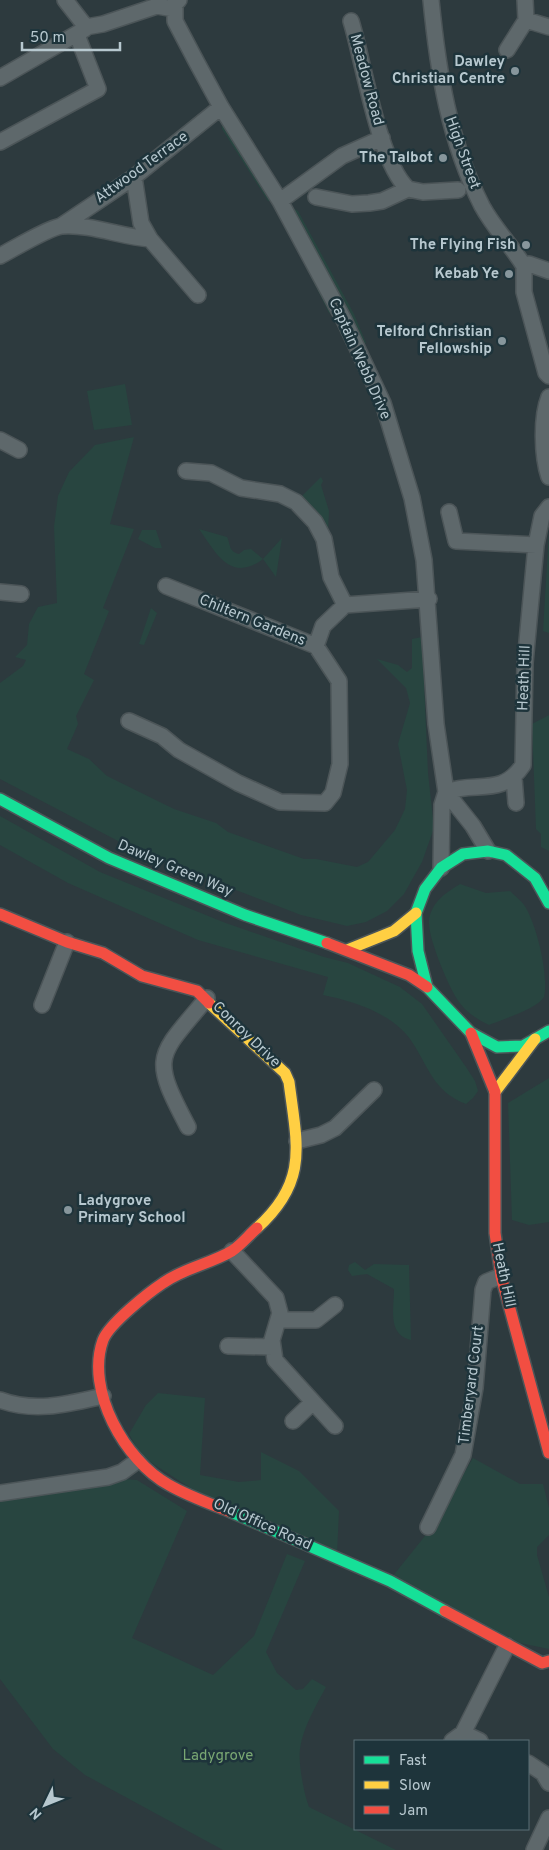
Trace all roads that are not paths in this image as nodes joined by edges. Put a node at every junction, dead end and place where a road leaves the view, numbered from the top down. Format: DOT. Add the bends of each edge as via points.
graph roads {
  1 [pos="65,0"];
  2 [pos="431,0"];
  3 [pos="525,0"];
  4 [pos="176,10"];
  5 [pos="526,20"];
  6 [pos="351,21"];
  7 [pos="549,27"];
  8 [pos="82,31"];
  9 [pos="507,50"];
  10 [pos="0,78"];
  11 [pos="221,107"];
  12 [pos="382,138"];
  13 [pos="0,142"];
  14 [pos="134,177"];
  15 [pos="408,189"];
  16 [pos="458,190"];
  17 [pos="316,197"];
  18 [pos="280,200"];
  19 [pos="61,226"];
  20 [pos="150,239"];
  21 [pos="0,256"];
  22 [pos="524,266"];
  23 [pos="549,271"];
  24 [pos="198,295"];
  25 [pos="548,374"];
  26 [pos="549,397"];
  27 [pos="0,440"];
  28 [pos="19,450"];
  29 [pos="186,471"];
  30 [pos="549,476"];
  31 [pos="549,508"];
  32 [pos="449,512"];
  33 [pos="536,546"];
  34 [pos="166,586"];
  35 [pos="0,592"];
  36 [pos="21,594"];
  37 [pos="429,599"];
  38 [pos="345,606"];
  39 [pos="316,646"];
  40 [pos="129,721"];
  41 [pos="514,778"];
  42 [pos="446,792"];
  43 [pos="0,799"];
  44 [pos="516,803"];
  45 [pos="488,851"];
  46 [pos="441,868"];
  47 [pos="535,878"];
  48 [pos="549,879"];
  49 [pos="549,903"];
  50 [pos="416,913"];
  51 [pos="0,914"];
  52 [pos="67,942"];
  53 [pos="347,950"];
  54 [pos="428,987"];
  55 [pos="207,998"];
  56 [pos="42,1005"];
  57 [pos="549,1031"];
  58 [pos="471,1033"];
  59 [pos="535,1039"];
  60 [pos="374,1090"];
  61 [pos="495,1092"];
  62 [pos="188,1128"];
  63 [pos="297,1141"];
  64 [pos="232,1252"];
  65 [pos="501,1276"];
  66 [pos="335,1304"];
  67 [pos="278,1320"];
  68 [pos="228,1346"];
  69 [pos="272,1347"];
  70 [pos="103,1396"];
  71 [pos="0,1400"];
  72 [pos="313,1402"];
  73 [pos="293,1421"];
  74 [pos="335,1426"];
  75 [pos="549,1453"];
  76 [pos="137,1461"];
  77 [pos="0,1493"];
  78 [pos="428,1527"];
  79 [pos="507,1646"];
  80 [pos="549,1661"];
  81 [pos="457,1737"];
  82 [pos="474,1740"];
  83 [pos="529,1764"];
  84 [pos="549,1783"];
  85 [pos="549,1818"];
  86 [pos="534,1850"];
  1 -- 8 [label="street"];
  2 -- 22 [label="street, High Street" via="439,75 458,148 483,207"];
  3 -- 5 [label="street"];
  4 -- 8 [label="street" via="157,6"];
  4 -- 11 [label="street, Captain Webb Drive"];
  5 -- 7 [label="street"];
  5 -- 9 [label="street"];
  6 -- 12 [label="street, Meadow Road"];
  8 -- 10 [label="street"];
  8 -- 13 [label="street" via="98,89"];
  11 -- 14 [label="street, Attwood Terrace"];
  11 -- 18 [label="street, Captain Webb Drive"];
  12 -- 15 [label="street, Meadow Road" via="396,176"];
  12 -- 18 [label="street, Meadow Road" via="342,156"];
  14 -- 19 [label="street, Attwood Terrace"];
  14 -- 20 [label="street" via="141,223"];
  15 -- 16 [label="street" via="423,192"];
  15 -- 17 [label="street" via="370,203 352,204"];
  18 -- 37 [label="street, Captain Webb Drive" via="344,320 383,403 412,498"];
  19 -- 20 [label="street, Attwood Terrace" via="88,227"];
  19 -- 21 [label="street, Attwood Terrace"];
  20 -- 24 [label="street"];
  22 -- 23 [label="street" via="529,264"];
  22 -- 25 [label="street" via="524,292"];
  26 -- 30 [label="street" via="544,430"];
  27 -- 28 [label="street"];
  29 -- 38 [label="street" via="211,472 241,488 280,494 296,502 315,522 324,539 332,577"];
  31 -- 33 [label="street, Heath Hill" via="542,516"];
  32 -- 33 [label="street" via="456,541"];
  33 -- 41 [label="street, Heath Hill" via="524,663 523,765"];
  34 -- 39 [label="street, Chiltern Gardens"];
  35 -- 36 [label="street"];
  37 -- 38 [label="street"];
  37 -- 42 [label="street, Captain Webb Drive" via="436,724"];
  38 -- 39 [label="street" via="323,626"];
  39 -- 40 [label="street, Chiltern Gardens" via="339,681 340,764 333,793 325,803 280,802 238,783 179,750 162,736"];
  41 -- 42 [label="street" via="501,784"];
  41 -- 44 [label="street"];
  42 -- 45 [label="street"];
  42 -- 46 [label="street, Captain Webb Drive" via="442,805"];
  43 -- 53 [label="street, Dawley Green Way" via="109,858 245,915"];
  45 -- 46 [label="street" via="463,854"];
  45 -- 47 [label="street" via="506,855"];
  46 -- 50 [label="street" via="425,889"];
  47 -- 48 [label="street"];
  47 -- 49 [label="street"];
  50 -- 53 [label="street" via="394,931"];
  50 -- 54 [label="street" via="418,951"];
  51 -- 52 [label="street, Conroy Drive"];
  52 -- 55 [label="street, Conroy Drive" via="103,953 142,976 185,986"];
  52 -- 56 [label="street"];
  53 -- 54 [label="street, Dawley Green Way" via="409,975"];
  54 -- 58 [label="street"];
  55 -- 62 [label="street" via="172,1041 164,1059 164,1079"];
  55 -- 63 [label="street, Conroy Drive" via="285,1073"];
  57 -- 59 [label="street"];
  58 -- 59 [label="street" via="497,1047 523,1046"];
  58 -- 61 [label="street, Heath Hill"];
  59 -- 61 [label="street"];
  60 -- 63 [label="street" via="335,1128"];
  61 -- 65 [label="street, Heath Hill" via="495,1233"];
  63 -- 64 [label="street, Conroy Drive" via="298,1162 288,1192 276,1211"];
  64 -- 67 [label="street" via="276,1298"];
  64 -- 70 [label="street, Conroy Drive" via="171,1277 110,1328 103,1339 98,1363"];
  65 -- 75 [label="street, Heath Hill"];
  65 -- 78 [label="street, Timberyard Court" via="486,1282 483,1290 475,1388 463,1455"];
  66 -- 67 [label="street" via="316,1320"];
  67 -- 69 [label="street"];
  68 -- 69 [label="street"];
  69 -- 72 [label="street" via="280,1368"];
  70 -- 71 [label="street" via="48,1407"];
  70 -- 76 [label="street, Old Office Road" via="112,1424"];
  72 -- 73 [label="street"];
  72 -- 74 [label="street"];
  76 -- 77 [label="street" via="108,1477"];
  76 -- 79 [label="street, Old Office Road" via="168,1485 390,1581"];
  79 -- 80 [label="street, Old Office Road" via="542,1662"];
  79 -- 81 [label="street"];
  81 -- 82 [label="street"];
  83 -- 84 [label="street" via="543,1773"];
  85 -- 86 [label="street"];
}
